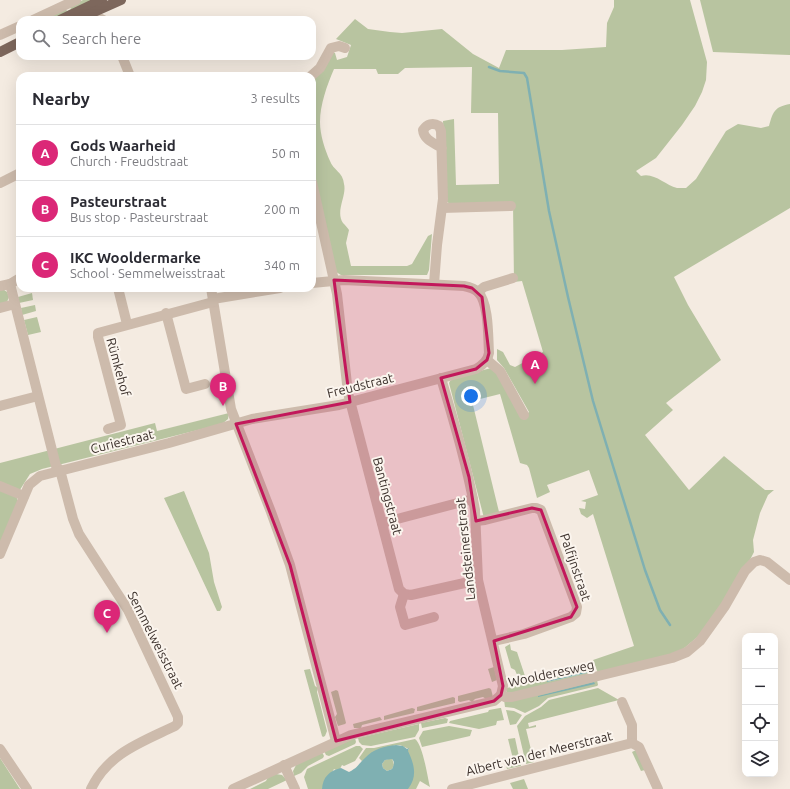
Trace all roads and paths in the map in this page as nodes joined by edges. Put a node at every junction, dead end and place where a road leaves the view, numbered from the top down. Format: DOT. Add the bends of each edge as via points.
graph roads {
  1 [pos="76,0"];
  2 [pos="102,0"];
  3 [pos="120,0"];
  4 [pos="42,16"];
  5 [pos="68,16"];
  6 [pos="85,16"];
  7 [pos="16,28"];
  8 [pos="0,35"];
  9 [pos="16,44"];
  10 [pos="345,48"];
  11 [pos="1,51"];
  12 [pos="124,60"];
  13 [pos="128,72"];
  14 [pos="316,72"];
  15 [pos="442,148"];
  16 [pos="16,176"];
  17 [pos="0,182"];
  18 [pos="316,200"];
  19 [pos="511,206"];
  20 [pos="442,208"];
  21 [pos="513,278"];
  22 [pos="16,280"];
  23 [pos="334,280"];
  24 [pos="316,282"];
  25 [pos="434,284"];
  26 [pos="5,285"];
  27 [pos="119,292"];
  28 [pos="212,292"];
  29 [pos="258,292"];
  30 [pos="478,292"];
  31 [pos="213,300"];
  32 [pos="15,304"];
  33 [pos="0,308"];
  34 [pos="166,314"];
  35 [pos="127,324"];
  36 [pos="487,360"];
  37 [pos="442,378"];
  38 [pos="205,384"];
  39 [pos="38,396"];
  40 [pos="350,402"];
  41 [pos="0,406"];
  42 [pos="524,414"];
  43 [pos="236,424"];
  44 [pos="108,429"];
  45 [pos="60,470"];
  46 [pos="0,486"];
  47 [pos="24,496"];
  48 [pos="473,499"];
  49 [pos="476,521"];
  50 [pos="382,523"];
  51 [pos="0,554"];
  52 [pos="478,580"];
  53 [pos="790,580"];
  54 [pos="404,594"];
  55 [pos="434,617"];
  56 [pos="494,641"];
  57 [pos="501,695"];
  58 [pos="622,702"];
  59 [pos="336,741"];
  60 [pos="632,743"];
  61 [pos="0,749"];
  62 [pos="284,765"];
  63 [pos="26,789"];
  64 [pos="92,789"];
  65 [pos="233,789"];
  66 [pos="295,789"];
  67 [pos="452,789"];
  68 [pos="658,789"];
  1 -- 4 [label="street"];
  2 -- 5 [label="main road"];
  3 -- 6 [label="main road"];
  7 -- 8 [label="street"];
  9 -- 11 [label="main road"];
  10 -- 14 [label="street" via="331,48"];
  12 -- 13 [label="street"];
  15 -- 20 [label="street"];
  16 -- 17 [label="street"];
  18 -- 23 [label="street, Bantingstraat"];
  19 -- 20 [label="street"];
  20 -- 25 [label="street" via="436,245"];
  21 -- 30 [label="street" via="484,287"];
  22 -- 26 [label="street"];
  23 -- 24 [label="street"];
  23 -- 25 [label="street"];
  23 -- 40 [label="street, Bantingstraat"];
  25 -- 30 [label="street" via="464,286"];
  26 -- 32 [label="street"];
  27 -- 35 [label="street, Rümkehof"];
  28 -- 31 [label="street"];
  29 -- 31 [label="street, Rümkehof"];
  30 -- 36 [label="street" via="485,306 489,352"];
  31 -- 34 [label="street, Rümkehof"];
  31 -- 43 [label="street" via="230,409"];
  32 -- 33 [label="street"];
  32 -- 39 [label="street"];
  34 -- 35 [label="street, Rümkehof"];
  34 -- 38 [label="street" via="186,389"];
  35 -- 44 [label="street, Rümkehof" via="98,333 121,425"];
  36 -- 37 [label="street, Freudstraat" via="476,369"];
  36 -- 42 [label="street" via="500,371"];
  37 -- 40 [label="street, Freudstraat"];
  37 -- 48 [label="street, Landsteinerstraat"];
  39 -- 41 [label="street"];
  39 -- 45 [label="street" via="56,466"];
  40 -- 43 [label="street, Freudstraat"];
  40 -- 50 [label="street, Bantingstraat"];
  43 -- 45 [label="street, Curiestraat"];
  43 -- 59 [label="street" via="290,565"];
  45 -- 47 [label="street, Curiestraat" via="35,479"];
  45 -- 64 [label="street, Semmelweisstraat" via="79,534 128,610 178,720 175,726 116,756 100,774"];
  46 -- 47 [label="street"];
  47 -- 51 [label="street, Curiestraat"];
  48 -- 49 [label="street, Landsteinerstraat"];
  48 -- 50 [label="street"];
  49 -- 52 [label="street, Landsteinerstraat"];
  49 -- 56 [label="street, Palfijnstraat" via="532,508 541,510 577,607 576,613 571,617 524,634"];
  50 -- 54 [label="street, Bantingstraat" via="399,589"];
  52 -- 54 [label="street" via="411,595"];
  52 -- 56 [label="street, Landsteinerstraat"];
  53 -- 57 [label="street, Woolderesweg" via="767,562 760,560 745,571 721,612 700,641 687,652 672,658 512,697"];
  54 -- 55 [label="street" via="400,607 405,625"];
  56 -- 57 [label="street, Landsteinerstraat" via="503,686"];
  57 -- 59 [label="street, Woolderesweg" via="494,701"];
  58 -- 60 [label="street" via="632,725"];
  59 -- 62 [label="street, Woolderesweg"];
  60 -- 67 [label="street, Albert van der Meerstraat"];
  60 -- 68 [label="street" via="638,747"];
  61 -- 63 [label="street"];
  62 -- 65 [label="street, Woolderesweg"];
  62 -- 66 [label="street"];
}
